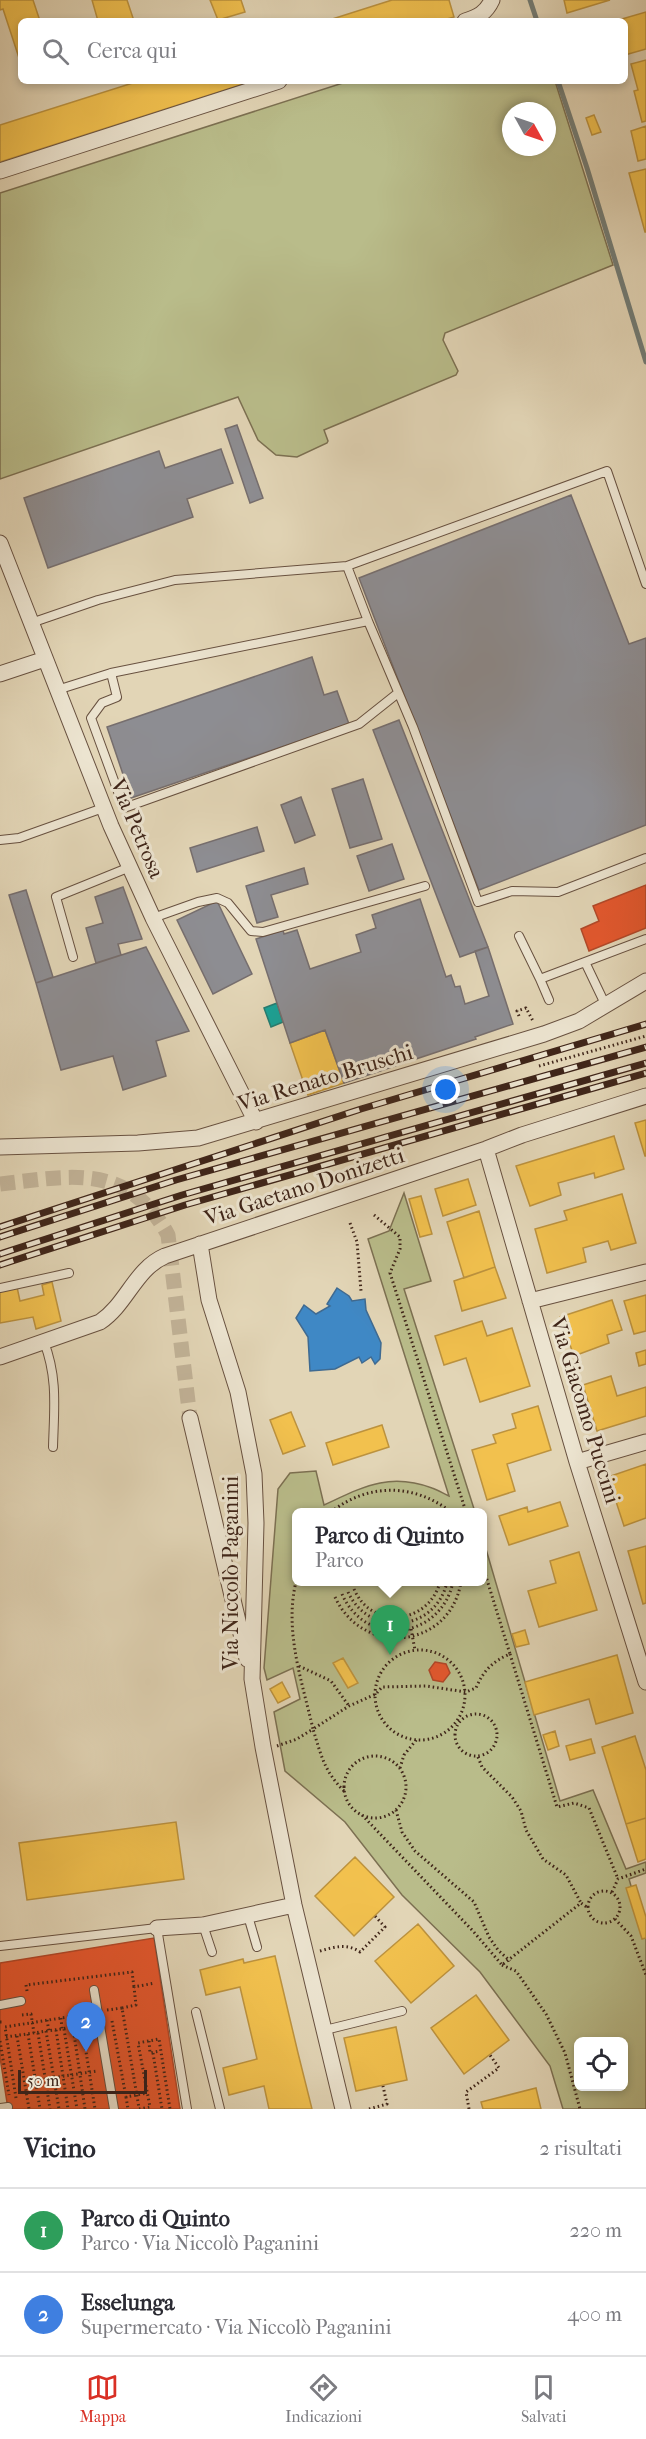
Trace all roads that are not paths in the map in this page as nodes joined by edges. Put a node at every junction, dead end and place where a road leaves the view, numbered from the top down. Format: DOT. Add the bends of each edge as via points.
graph roads {
  1 [pos="492,0"];
  2 [pos="473,18"];
  3 [pos="270,84"];
  4 [pos="0,171"];
  5 [pos="0,543"];
  6 [pos="347,566"];
  7 [pos="646,584"];
  8 [pos="368,621"];
  9 [pos="31,623"];
  10 [pos="45,659"];
  11 [pos="111,673"];
  12 [pos="0,674"];
  13 [pos="57,690"];
  14 [pos="398,693"];
  15 [pos="104,808"];
  16 [pos="0,840"];
  17 [pos="646,858"];
  18 [pos="130,867"];
  19 [pos="425,886"];
  20 [pos="153,918"];
  21 [pos="519,936"];
  22 [pos="646,939"];
  23 [pos="73,957"];
  24 [pos="585,962"];
  25 [pos="540,979"];
  26 [pos="646,981"];
  27 [pos="549,1000"];
  28 [pos="606,1006"];
  29 [pos="646,1096"];
  30 [pos="256,1122"];
  31 [pos="0,1147"];
  32 [pos="486,1149"];
  33 [pos="200,1244"];
  34 [pos="646,1272"];
  35 [pos="69,1273"];
  36 [pos="0,1288"];
  37 [pos="530,1301"];
  38 [pos="44,1342"];
  39 [pos="0,1357"];
  40 [pos="190,1418"];
  41 [pos="646,1442"];
  42 [pos="53,1447"];
  43 [pos="577,1462"];
  44 [pos="639,1629"];
  45 [pos="252,1679"];
  46 [pos="646,1682"];
  47 [pos="294,1905"];
  48 [pos="248,1916"];
  49 [pos="202,1925"];
  50 [pos="157,1928"];
  51 [pos="0,1946"];
  52 [pos="257,1947"];
  53 [pos="212,1952"];
  54 [pos="94,1990"];
  55 [pos="21,2001"];
  56 [pos="0,2005"];
  57 [pos="402,2011"];
  58 [pos="196,2012"];
  59 [pos="325,2030"];
  60 [pos="114,2109"];
  61 [pos="187,2109"];
  62 [pos="220,2109"];
  63 [pos="343,2109"];
  1 -- 2 [label="street"];
  3 -- 4 [label="street"];
  5 -- 9 [label="street, Via Petrosa"];
  6 -- 7 [label="lane" via="607,471"];
  6 -- 8 [label="lane"];
  6 -- 9 [label="lane" via="175,580"];
  8 -- 11 [label="lane"];
  8 -- 14 [label="lane"];
  9 -- 10 [label="street, Via Petrosa"];
  10 -- 12 [label="street"];
  10 -- 13 [label="street, Via Petrosa"];
  11 -- 13 [label="lane"];
  11 -- 14 [label="lane" via="117,697 102,703 91,718 124,808 359,724"];
  13 -- 15 [label="street, Via Petrosa"];
  14 -- 17 [label="lane" via="478,902 512,891 558,892"];
  15 -- 16 [label="lane" via="19,838"];
  15 -- 18 [label="street, Via Petrosa"];
  18 -- 20 [label="street, Via Petrosa"];
  18 -- 23 [label="lane" via="56,897"];
  19 -- 20 [label="lane" via="263,932 251,932 228,903 217,898"];
  20 -- 30 [label="street, Via Petrosa"];
  21 -- 25 [label="lane"];
  22 -- 24 [label="lane"];
  24 -- 25 [label="lane"];
  24 -- 28 [label="lane"];
  25 -- 27 [label="lane"];
  26 -- 28 [label="street, Via Renato Bruschi"];
  28 -- 30 [label="street, Via Renato Bruschi" via="544,1034"];
  29 -- 32 [label="street, Via Gaetano Donizetti"];
  30 -- 31 [label="street, Via Renato Bruschi" via="198,1138"];
  32 -- 33 [label="street, Via Gaetano Donizetti"];
  32 -- 37 [label="street, Via Giacomo Puccini"];
  33 -- 38 [label="street, Via Gaetano Donizetti" via="151,1263 100,1322"];
  33 -- 45 [label="street, Via Niccolò Paganini" via="209,1300 238,1392 254,1474"];
  34 -- 37 [label="street"];
  35 -- 36 [label="lane"];
  37 -- 43 [label="street, Via Giacomo Puccini"];
  38 -- 39 [label="street, Via Gaetano Donizetti"];
  38 -- 42 [label="lane" via="52,1364 55,1396"];
  40 -- 45 [label="street"];
  41 -- 43 [label="street"];
  43 -- 44 [label="street, Via Giacomo Puccini"];
  44 -- 46 [label="street, Via Giacomo Puccini"];
  45 -- 47 [label="street, Via Niccolò Paganini"];
  47 -- 48 [label="street"];
  47 -- 59 [label="street, Via Niccolò Paganini"];
  48 -- 49 [label="street"];
  48 -- 52 [label="lane"];
  49 -- 50 [label="street"];
  49 -- 53 [label="lane"];
  50 -- 51 [label="lane"];
  50 -- 61 [label="lane" via="178,2079"];
  54 -- 60 [label="lane"];
  55 -- 56 [label="lane"];
  57 -- 59 [label="lane"];
  58 -- 62 [label="lane"];
  59 -- 63 [label="street, Via Niccolò Paganini"];
}
